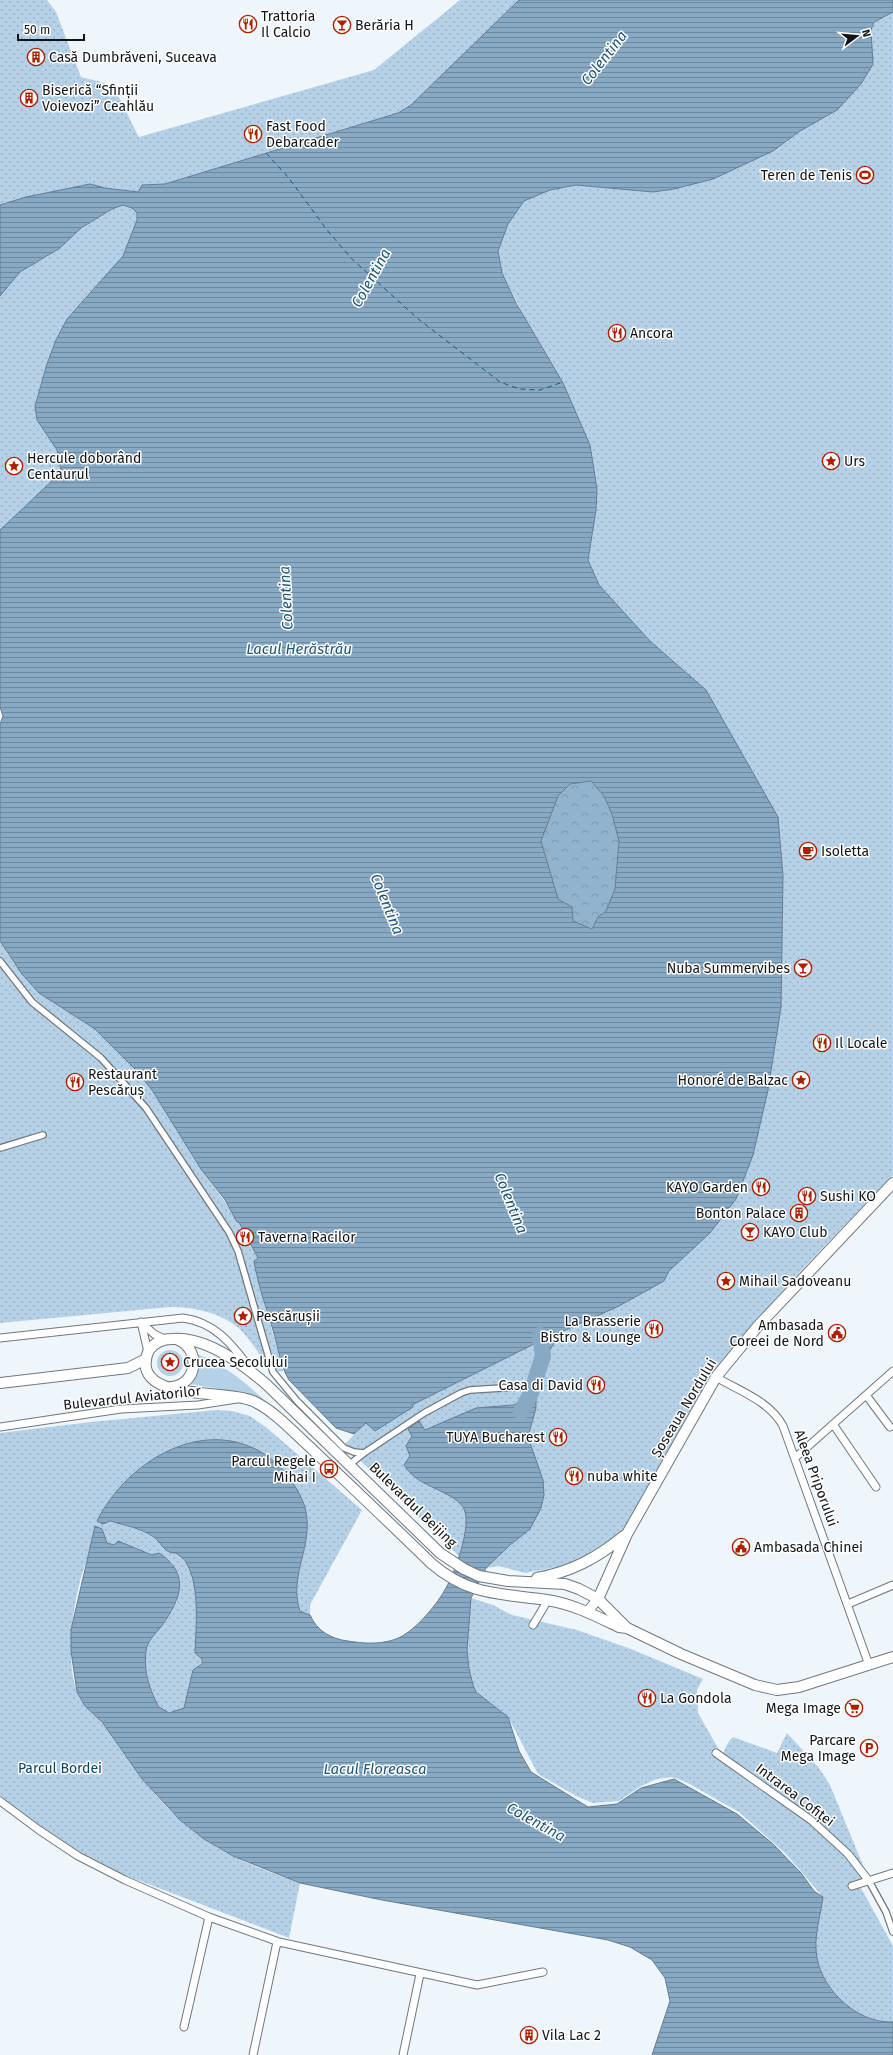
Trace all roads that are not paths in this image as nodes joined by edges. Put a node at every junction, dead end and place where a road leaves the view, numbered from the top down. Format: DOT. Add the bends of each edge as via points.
graph roads {
  1 [pos="0,961"];
  2 [pos="43,1135"];
  3 [pos="0,1148"];
  4 [pos="893,1183"];
  5 [pos="141,1322"];
  6 [pos="0,1338"];
  7 [pos="168,1339"];
  8 [pos="147,1356"];
  9 [pos="128,1368"];
  10 [pos="893,1372"];
  11 [pos="148,1374"];
  12 [pos="254,1374"];
  13 [pos="716,1377"];
  14 [pos="0,1383"];
  15 [pos="167,1387"];
  16 [pos="518,1387"];
  17 [pos="866,1395"];
  18 [pos="243,1398"];
  19 [pos="833,1424"];
  20 [pos="0,1427"];
  21 [pos="890,1427"];
  22 [pos="364,1453"];
  23 [pos="796,1457"];
  24 [pos="350,1464"];
  25 [pos="876,1487"];
  26 [pos="628,1534"];
  27 [pos="518,1582"];
  28 [pos="893,1585"];
  29 [pos="548,1600"];
  30 [pos="598,1600"];
  31 [pos="848,1604"];
  32 [pos="587,1612"];
  33 [pos="533,1626"];
  34 [pos="627,1628"];
  35 [pos="893,1657"];
  36 [pos="869,1665"];
  37 [pos="716,1753"];
  38 [pos="0,1801"];
  39 [pos="893,1872"];
  40 [pos="869,1881"];
  41 [pos="852,1886"];
  42 [pos="209,1917"];
  43 [pos="893,1932"];
  44 [pos="277,1942"];
  45 [pos="543,1972"];
  46 [pos="420,1974"];
  47 [pos="184,2027"];
  48 [pos="253,2055"];
  49 [pos="403,2055"];
  1 -- 22 [label="street" via="32,1002 102,1058 146,1108 229,1232 238,1251 275,1375 344,1448"];
  2 -- 3 [label="street"];
  4 -- 13 [label="main road, Șoseaua Nordului" via="758,1326"];
  5 -- 6 [label="street"];
  5 -- 7 [label="street" via="154,1334"];
  5 -- 8 [label="street"];
  5 -- 12 [label="street" via="182,1318 204,1323 228,1340"];
  7 -- 8 [label="main road, Bulevardul Beijing" via="156,1343"];
  7 -- 12 [label="main road, Bulevardul Beijing" via="183,1338 203,1342"];
  7 -- 15 [label="main road" via="182,1342 189,1348 194,1366 185,1382 176,1387"];
  8 -- 9 [label="main road, Bulevardul Beijing"];
  8 -- 11 [label="main road"];
  9 -- 11 [label="main road, Bulevardul Beijing"];
  9 -- 14 [label="main road, Bulevardul Beijing"];
  10 -- 17 [label="street"];
  11 -- 15 [label="main road, Bulevardul Beijing" via="159,1385"];
  12 -- 24 [label="main road, Bulevardul Beijing"];
  13 -- 23 [label="street, Aleea Priporului" via="773,1411 783,1426"];
  13 -- 26 [label="main road, Șoseaua Nordului"];
  15 -- 18 [label="main road, Bulevardul Beijing"];
  16 -- 22 [label="street" via="461,1393"];
  17 -- 19 [label="street"];
  17 -- 21 [label="street"];
  18 -- 20 [label="street, Bulevardul Aviatorilor" via="198,1405 121,1409"];
  18 -- 29 [label="main road, Bulevardul Beijing" via="258,1403 277,1418 340,1474 432,1564 456,1582 485,1592"];
  19 -- 23 [label="street"];
  19 -- 25 [label="street"];
  22 -- 24 [label="street"];
  23 -- 31 [label="street, Aleea Priporului"];
  24 -- 27 [label="main road, Bulevardul Beijing" via="440,1553 464,1570 486,1577"];
  26 -- 27 [label="main road, Șoseaua Nordului" via="581,1566"];
  26 -- 30 [label="main road, Șoseaua Nordului"];
  27 -- 30 [label="main road, Bulevardul Beijing" via="564,1584 579,1588"];
  28 -- 31 [label="street"];
  29 -- 32 [label="main road, Bulevardul Beijing"];
  29 -- 33 [label="street"];
  30 -- 32 [label="street, Șoseaua Nordului"];
  30 -- 34 [label="main road, Bulevardul Beijing"];
  31 -- 36 [label="street, Aleea Priporului"];
  32 -- 34 [label="main road, Bulevardul Beijing" via="619,1627"];
  34 -- 36 [label="main road" via="728,1675 777,1690 799,1687"];
  35 -- 36 [label="main road"];
  37 -- 40 [label="street, Intrarea Cofiței" via="811,1820 848,1854"];
  38 -- 42 [label="street" via="78,1856"];
  39 -- 40 [label="street"];
  40 -- 41 [label="street"];
  40 -- 43 [label="street" via="886,1912"];
  42 -- 44 [label="street"];
  42 -- 47 [label="street"];
  44 -- 46 [label="street"];
  44 -- 48 [label="street"];
  45 -- 46 [label="street" via="477,1985"];
  46 -- 49 [label="street"];
}
